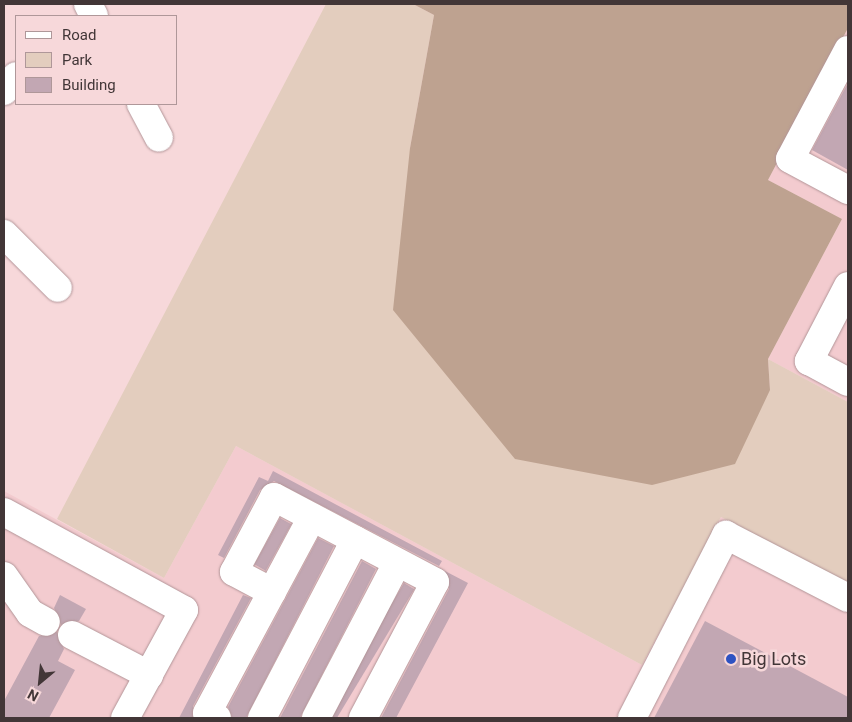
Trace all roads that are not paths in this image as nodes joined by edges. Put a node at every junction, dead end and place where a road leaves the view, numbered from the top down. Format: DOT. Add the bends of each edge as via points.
graph roads {
  1 [pos="848,50"];
  2 [pos="15,77"];
  3 [pos="4,91"];
  4 [pos="142,105"];
  5 [pos="159,138"];
  6 [pos="848,190"];
  7 [pos="4,234"];
  8 [pos="848,286"];
  9 [pos="58,288"];
  10 [pos="848,382"];
  11 [pos="4,512"];
  12 [pos="312,517"];
  13 [pos="355,540"];
  14 [pos="398,562"];
  15 [pos="4,576"];
  16 [pos="272,592"];
  17 [pos="848,598"];
  18 [pos="46,622"];
  19 [pos="72,635"];
  20 [pos="149,675"];
  21 [pos="125,718"];
  22 [pos="217,718"];
  23 [pos="262,718"];
  24 [pos="316,718"];
  25 [pos="363,718"];
  26 [pos="632,718"];
  1 -- 6 [label="street" via="790,159"];
  2 -- 3 [label="street"];
  4 -- 5 [label="street"];
  7 -- 9 [label="street"];
  8 -- 10 [label="street" via="809,361"];
  11 -- 20 [label="street" via="184,610"];
  12 -- 13 [label="street"];
  12 -- 16 [label="street"];
  12 -- 16 [label="street" via="274,497 234,572"];
  13 -- 14 [label="street"];
  13 -- 23 [label="street"];
  14 -- 24 [label="street"];
  14 -- 25 [label="street" via="435,582"];
  15 -- 18 [label="street" via="30,613"];
  16 -- 22 [label="street" via="207,713"];
  17 -- 26 [label="street" via="726,535"];
  19 -- 20 [label="street"];
  20 -- 21 [label="street"];
}
